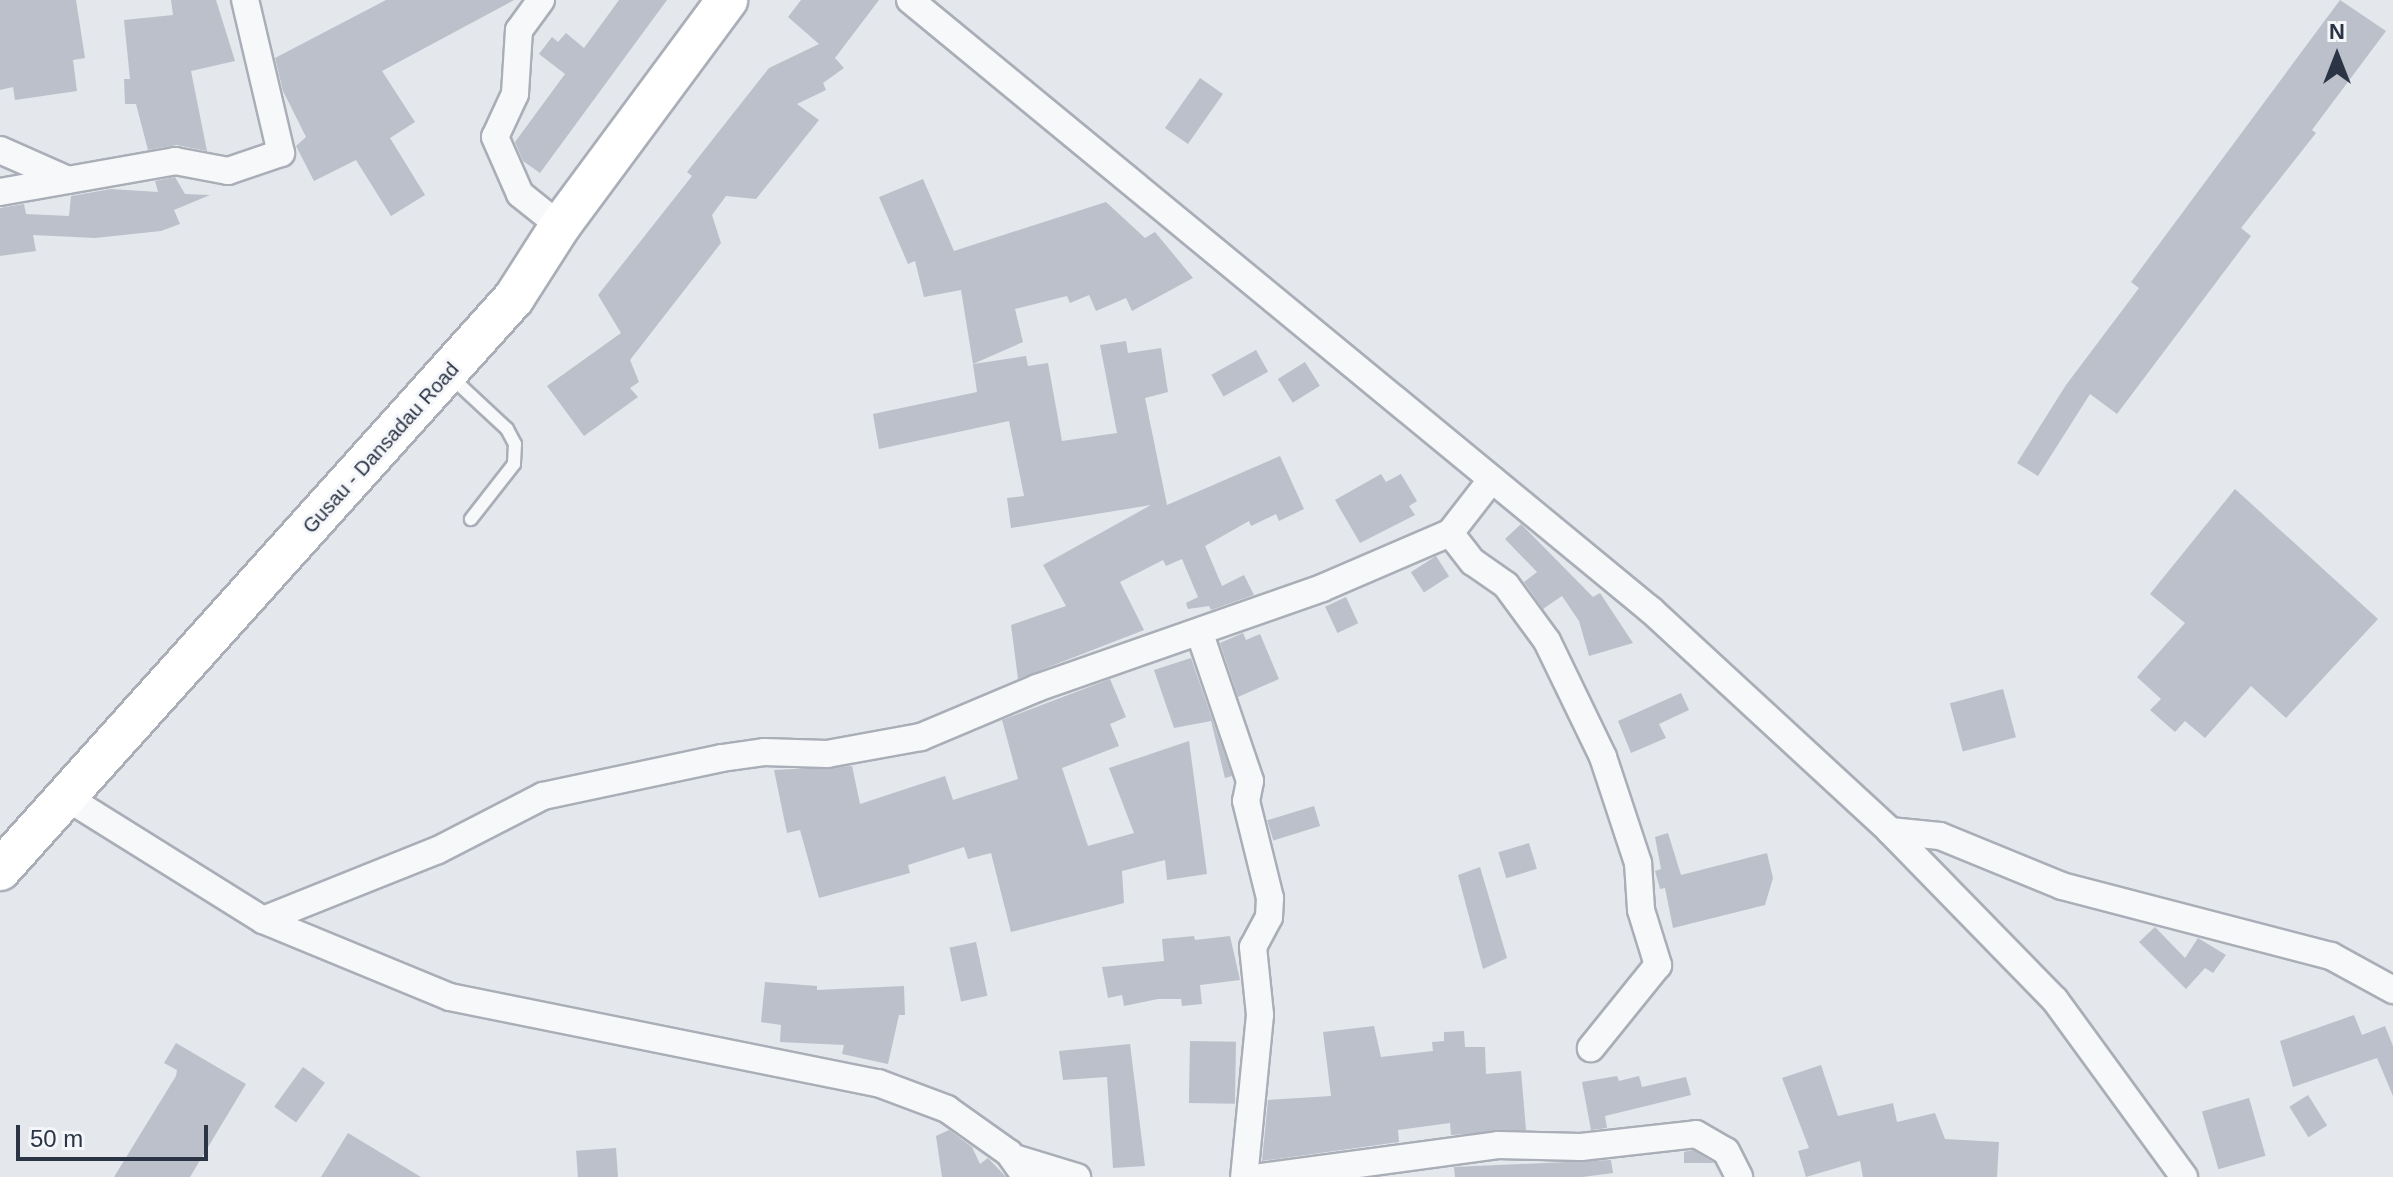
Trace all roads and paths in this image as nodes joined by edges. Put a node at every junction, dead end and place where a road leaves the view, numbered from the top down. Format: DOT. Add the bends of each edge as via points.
graph roads {
  1 [pos="245,0"];
  2 [pos="541,0"];
  3 [pos="727,0"];
  4 [pos="910,0"];
  5 [pos="0,150"];
  6 [pos="68,180"];
  7 [pos="0,192"];
  8 [pos="560,226"];
  9 [pos="447,374"];
  10 [pos="1492,479"];
  11 [pos="471,519"];
  12 [pos="1450,533"];
  13 [pos="1200,634"];
  14 [pos="66,797"];
  15 [pos="1890,831"];
  16 [pos="0,870"];
  17 [pos="263,920"];
  18 [pos="2393,990"];
  19 [pos="1591,1048"];
  20 [pos="1020,1167"];
  21 [pos="1077,1177"];
  22 [pos="1244,1177"];
  23 [pos="1262,1177"];
  24 [pos="1739,1177"];
  25 [pos="2184,1177"];
  1 -- 6 [label="street" via="281,153 228,171 175,161"];
  2 -- 8 [label="street" via="519,30 515,94 495,137 520,194"];
  3 -- 8 [label="main road, Gusau - Dansadau Road"];
  4 -- 10 [label="street"];
  5 -- 6 [label="street"];
  6 -- 7 [label="street"];
  8 -- 9 [label="main road, Gusau - Dansadau Road" via="514,298"];
  9 -- 11 [label="lane" via="507,429 515,444 514,464"];
  9 -- 14 [label="main road, Gusau - Dansadau Road"];
  10 -- 12 [label="street"];
  10 -- 15 [label="street" via="1652,611"];
  12 -- 13 [label="street"];
  12 -- 19 [label="street" via="1473,562 1506,585 1547,641 1603,757 1638,863 1641,910 1658,965"];
  13 -- 17 [label="street" via="1037,688 921,737 827,754 764,752 722,758 543,796 438,850"];
  13 -- 22 [label="street" via="1250,781 1246,801 1270,898 1269,917 1253,947 1260,1015"];
  14 -- 16 [label="main road, Gusau - Dansadau Road"];
  14 -- 17 [label="street"];
  15 -- 18 [label="street" via="1940,836 2062,886 2331,956"];
  15 -- 25 [label="street" via="2055,1000"];
  17 -- 20 [label="street" via="450,997 878,1083 947,1109"];
  20 -- 21 [label="street"];
  23 -- 24 [label="street" via="1498,1145 1581,1147 1696,1134 1726,1151"];
}
